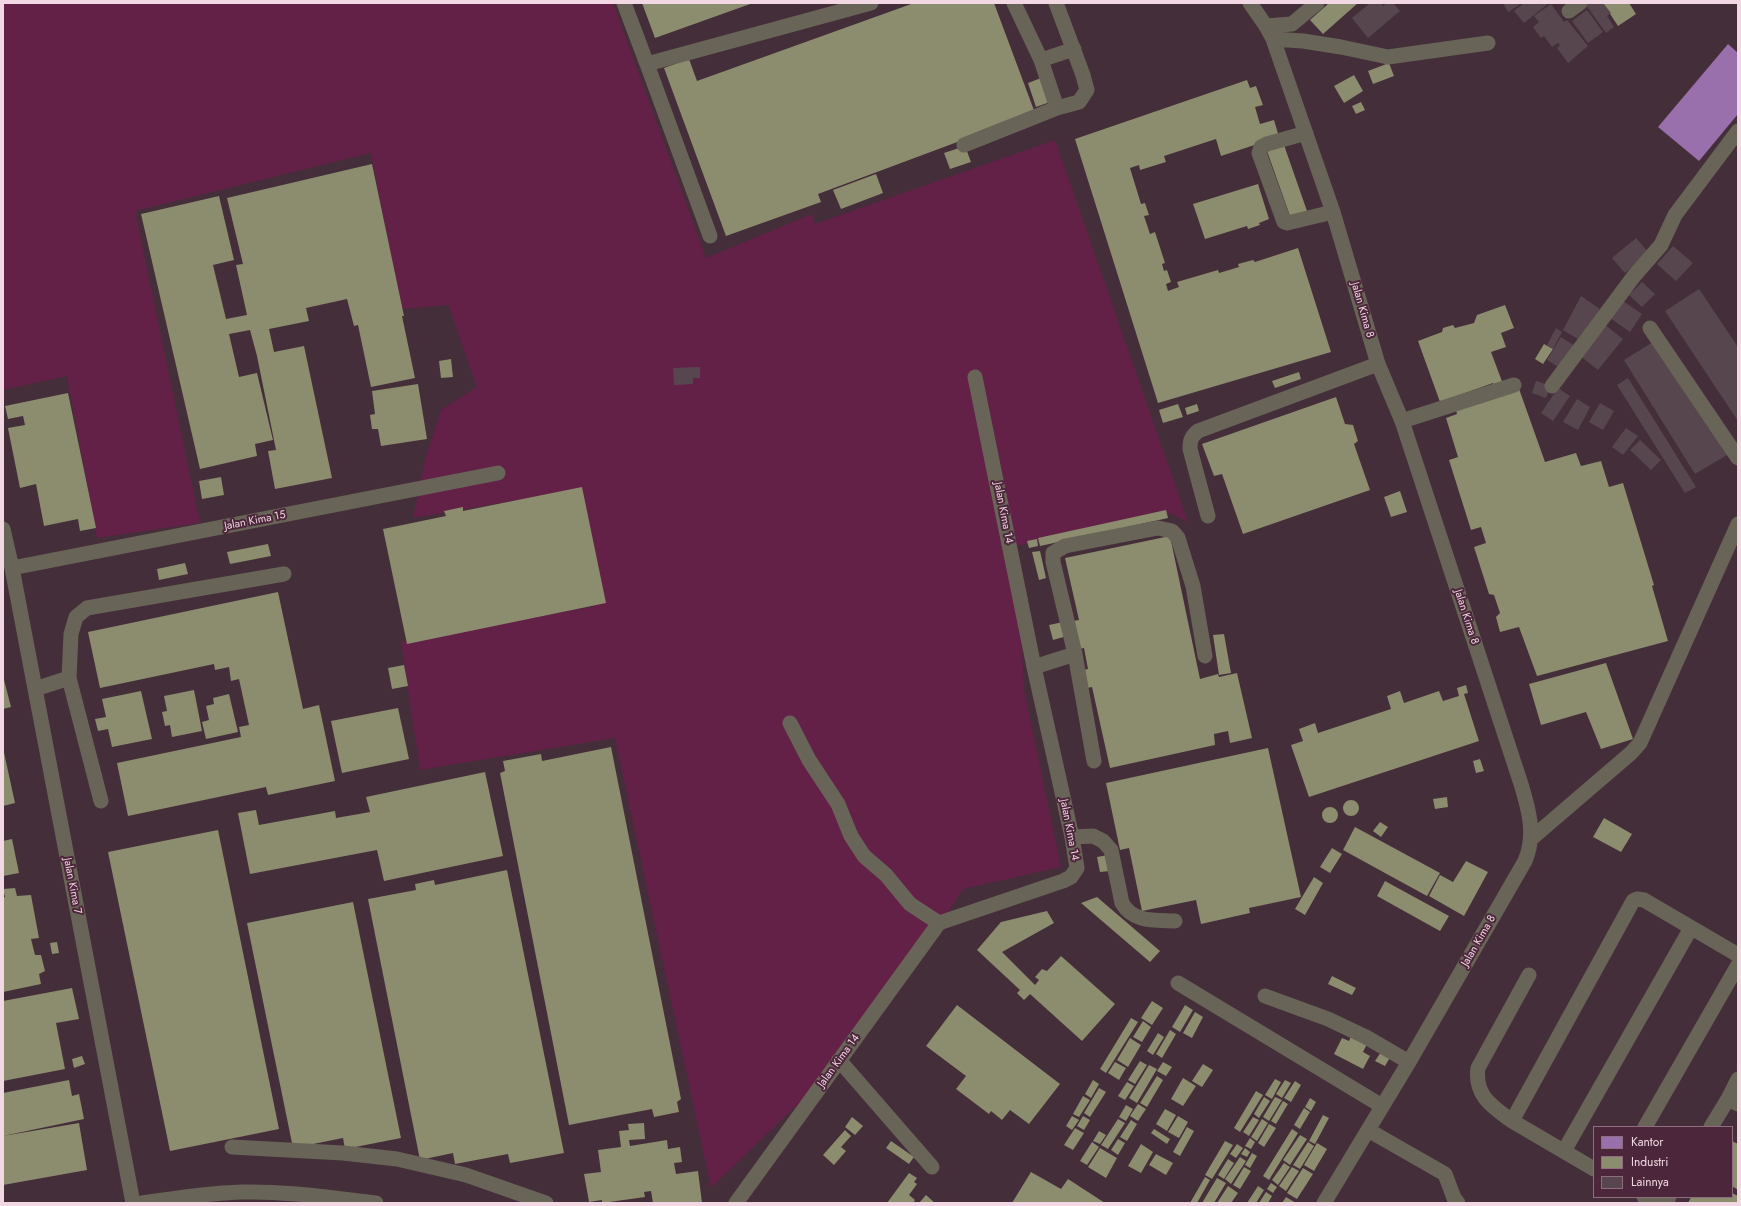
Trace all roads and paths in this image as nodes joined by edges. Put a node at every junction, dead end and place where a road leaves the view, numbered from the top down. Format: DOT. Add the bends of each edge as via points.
graph roads {
  1 [pos="624,3"];
  2 [pos="872,3"];
  3 [pos="1014,3"];
  4 [pos="1056,3"];
  5 [pos="1250,3"];
  6 [pos="1317,3"];
  7 [pos="1270,32"];
  8 [pos="1488,43"];
  9 [pos="1074,49"];
  10 [pos="1041,60"];
  11 [pos="647,64"];
  12 [pos="1057,108"];
  13 [pos="1738,131"];
  14 [pos="1306,133"];
  15 [pos="964,145"];
  16 [pos="1333,212"];
  17 [pos="710,236"];
  18 [pos="1650,328"];
  19 [pos="1378,364"];
  20 [pos="976,377"];
  21 [pos="1514,385"];
  22 [pos="1552,386"];
  23 [pos="1402,421"];
  24 [pos="1738,458"];
  25 [pos="498,473"];
  26 [pos="1208,516"];
  27 [pos="1738,524"];
  28 [pos="3,529"];
  29 [pos="12,568"];
  30 [pos="284,574"];
  31 [pos="1076,654"];
  32 [pos="1205,656"];
  33 [pos="1034,666"];
  34 [pos="69,678"];
  35 [pos="35,689"];
  36 [pos="790,723"];
  37 [pos="1094,761"];
  38 [pos="101,801"];
  39 [pos="1072,837"];
  40 [pos="1532,838"];
  41 [pos="1175,922"];
  42 [pos="939,923"];
  43 [pos="1690,928"];
  44 [pos="1738,955"];
  45 [pos="1738,965"];
  46 [pos="1529,975"];
  47 [pos="1178,983"];
  48 [pos="1265,996"];
  49 [pos="839,1060"];
  50 [pos="1409,1062"];
  51 [pos="1738,1078"];
  52 [pos="1733,1102"];
  53 [pos="1382,1106"];
  54 [pos="1512,1121"];
  55 [pos="1646,1126"];
  56 [pos="1712,1126"];
  57 [pos="1368,1130"];
  58 [pos="232,1147"];
  59 [pos="1564,1151"];
  60 [pos="932,1167"];
  61 [pos="1593,1168"];
  62 [pos="1646,1198"];
  63 [pos="133,1203"];
  64 [pos="142,1203"];
  65 [pos="376,1203"];
  66 [pos="546,1203"];
  67 [pos="736,1203"];
  68 [pos="1324,1203"];
  69 [pos="1458,1203"];
  70 [pos="1655,1203"];
  1 -- 11 [label="street"];
  2 -- 11 [label="street"];
  3 -- 10 [label="street"];
  4 -- 9 [label="street"];
  5 -- 7 [label="street, Jalan Kima 8"];
  6 -- 7 [label="street" via="1292,24"];
  7 -- 8 [label="street" via="1388,57"];
  7 -- 14 [label="street, Jalan Kima 8"];
  9 -- 10 [label="street"];
  9 -- 12 [label="street" via="1087,90 1079,102"];
  10 -- 12 [label="street"];
  11 -- 17 [label="street"];
  12 -- 15 [label="street"];
  13 -- 22 [label="street" via="1675,215 1661,245 1634,276"];
  14 -- 16 [label="street, Jalan Kima 8"];
  14 -- 16 [label="street" via="1267,144 1261,147 1259,153 1284,222"];
  16 -- 19 [label="street, Jalan Kima 8"];
  18 -- 24 [label="street"];
  19 -- 23 [label="street, Jalan Kima 8"];
  19 -- 26 [label="street" via="1198,431 1192,436 1190,449"];
  20 -- 33 [label="street, Jalan Kima 14"];
  21 -- 23 [label="street"];
  23 -- 40 [label="street, Jalan Kima 8" via="1528,805"];
  25 -- 29 [label="street, Jalan Kima 15"];
  27 -- 40 [label="street" via="1640,743"];
  28 -- 29 [label="street, Jalan Kima 7"];
  29 -- 35 [label="street, Jalan Kima 7"];
  30 -- 34 [label="street" via="87,608 76,617 71,634"];
  31 -- 32 [label="street" via="1053,562 1054,552 1064,546 1158,528 1172,531 1178,538 1193,586"];
  31 -- 33 [label="street"];
  31 -- 37 [label="street"];
  33 -- 39 [label="street, Jalan Kima 14"];
  34 -- 35 [label="street"];
  34 -- 38 [label="street"];
  35 -- 63 [label="street, Jalan Kima 7"];
  36 -- 42 [label="street" via="808,760 838,804 851,836 864,856 886,875 910,904"];
  39 -- 41 [label="street" via="1093,836 1103,841 1110,850 1122,903 1126,910 1143,920"];
  39 -- 42 [label="street, Jalan Kima 14" via="1077,868 1071,877"];
  40 -- 50 [label="street, Jalan Kima 8" via="1525,861"];
  42 -- 49 [label="street, Jalan Kima 14"];
  43 -- 44 [label="street"];
  43 -- 54 [label="street" via="1644,900 1633,901"];
  43 -- 59 [label="street"];
  45 -- 55 [label="street"];
  46 -- 54 [label="street" via="1478,1068 1476,1078 1489,1104"];
  47 -- 53 [label="street"];
  48 -- 50 [label="street" via="1328,1019"];
  49 -- 60 [label="street"];
  49 -- 67 [label="street, Jalan Kima 14"];
  50 -- 53 [label="street, Jalan Kima 8"];
  51 -- 52 [label="street"];
  52 -- 56 [label="street"];
  53 -- 57 [label="street, Jalan Kima 8"];
  54 -- 59 [label="street"];
  57 -- 68 [label="street, Jalan Kima 8"];
  57 -- 69 [label="street" via="1445,1174"];
  58 -- 66 [label="street" via="343,1153 397,1159 466,1175"];
  59 -- 61 [label="street"];
  62 -- 70 [label="street"];
  64 -- 65 [label="street" via="243,1192"];
}
